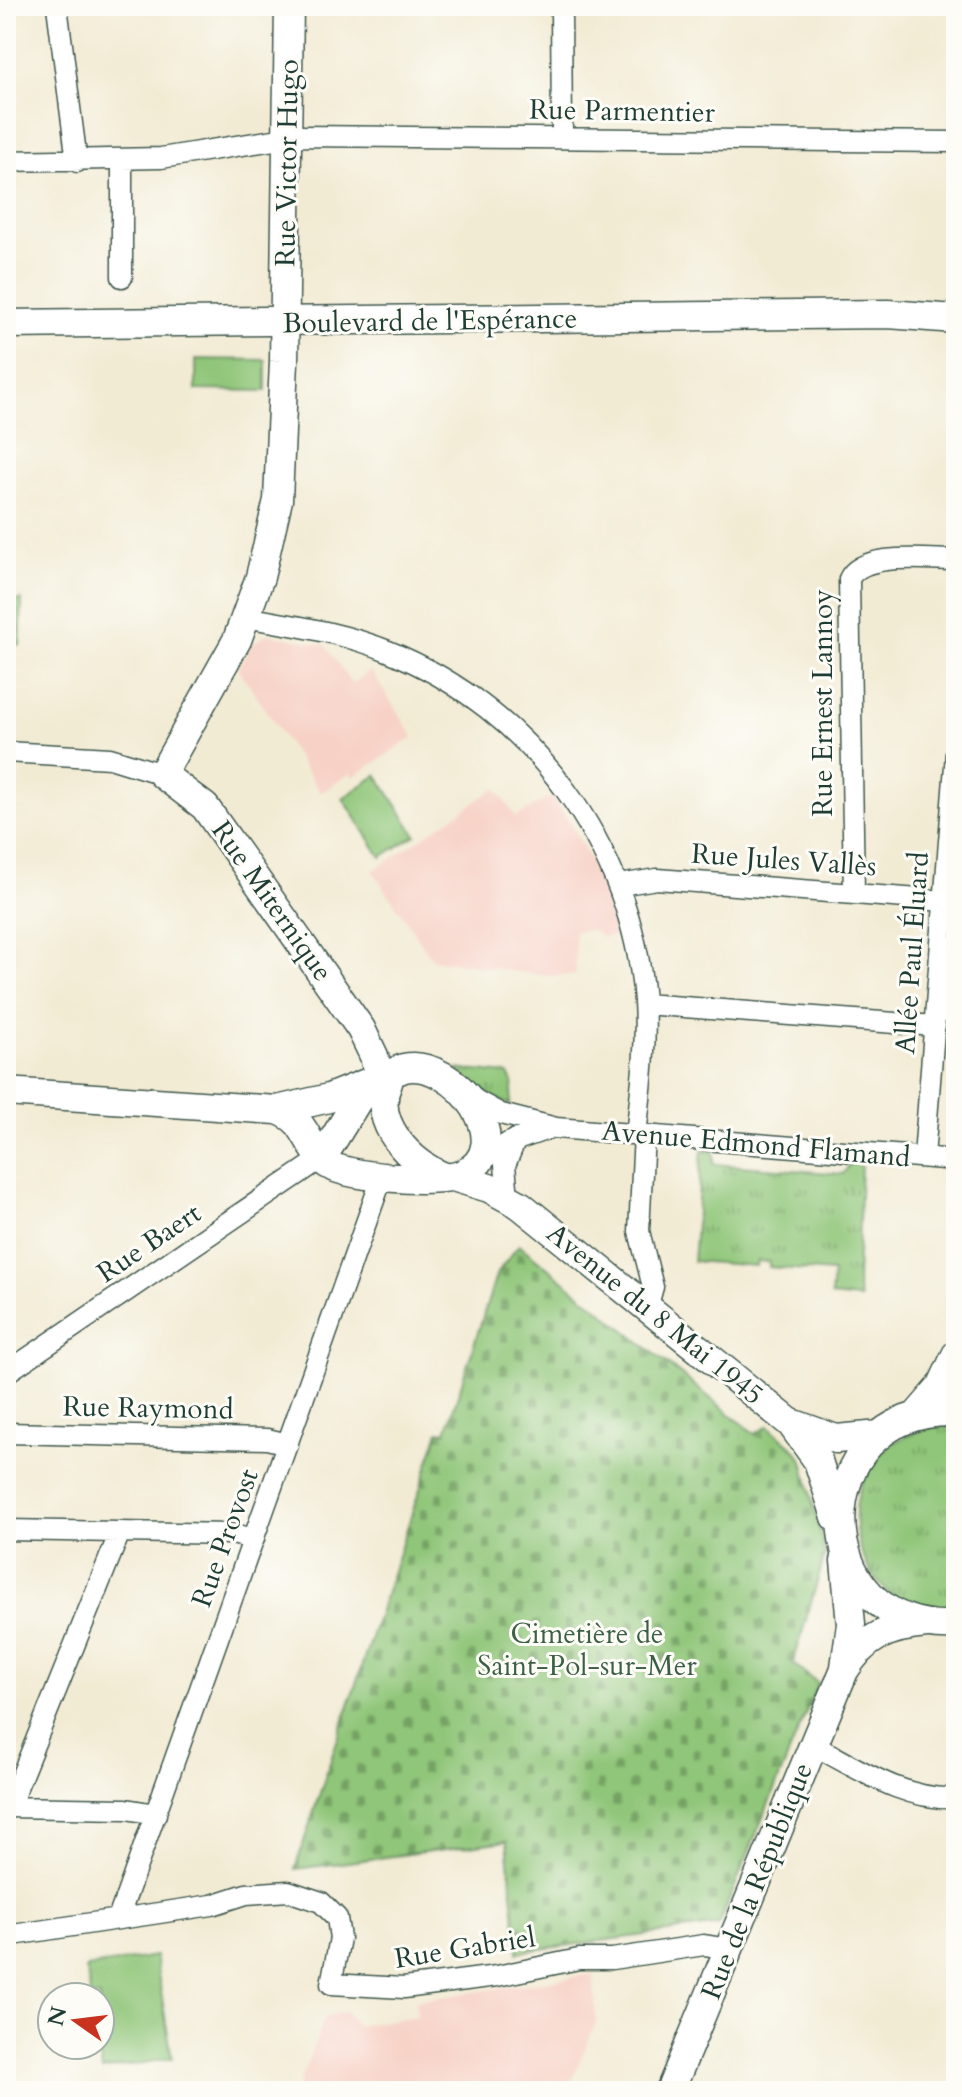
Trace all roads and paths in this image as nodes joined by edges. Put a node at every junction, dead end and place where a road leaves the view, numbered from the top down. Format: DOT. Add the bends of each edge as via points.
graph roads {
  1 [pos="57,6"];
  2 [pos="289,6"];
  3 [pos="561,6"];
  4 [pos="562,138"];
  5 [pos="287,139"];
  6 [pos="956,142"];
  7 [pos="122,160"];
  8 [pos="6,161"];
  9 [pos="77,162"];
  10 [pos="122,277"];
  11 [pos="854,317"];
  12 [pos="956,319"];
  13 [pos="285,322"];
  14 [pos="6,324"];
  15 [pos="956,338"];
  16 [pos="956,560"];
  17 [pos="246,617"];
  18 [pos="6,752"];
  19 [pos="956,753"];
  20 [pos="162,774"];
  21 [pos="619,885"];
  22 [pos="854,894"];
  23 [pos="945,901"];
  24 [pos="644,1004"];
  25 [pos="935,1026"];
  26 [pos="389,1081"];
  27 [pos="6,1092"];
  28 [pos="467,1095"];
  29 [pos="277,1110"];
  30 [pos="556,1128"];
  31 [pos="640,1135"];
  32 [pos="516,1139"];
  33 [pos="924,1157"];
  34 [pos="322,1158"];
  35 [pos="956,1160"];
  36 [pos="470,1164"];
  37 [pos="383,1175"];
  38 [pos="514,1196"];
  39 [pos="647,1308"];
  40 [pos="956,1355"];
  41 [pos="6,1373"];
  42 [pos="956,1412"];
  43 [pos="916,1416"];
  44 [pos="789,1422"];
  45 [pos="6,1433"];
  46 [pos="880,1435"];
  47 [pos="288,1444"];
  48 [pos="6,1530"];
  49 [pos="120,1532"];
  50 [pos="254,1539"];
  51 [pos="842,1539"];
  52 [pos="948,1625"];
  53 [pos="844,1671"];
  54 [pos="813,1745"];
  55 [pos="956,1798"];
  56 [pos="8,1807"];
  57 [pos="156,1814"];
  58 [pos="118,1919"];
  59 [pos="6,1936"];
  60 [pos="729,1949"];
  61 [pos="670,2091"];
  1 -- 9 [label="street"];
  2 -- 5 [label="street, Rue Victor Hugo"];
  3 -- 4 [label="street"];
  4 -- 5 [label="street, Rue Parmentier"];
  4 -- 6 [label="street, Rue Parmentier"];
  5 -- 7 [label="street, Rue Parmentier"];
  5 -- 13 [label="street, Rue Victor Hugo"];
  7 -- 9 [label="street, Rue Parmentier"];
  7 -- 10 [label="street"];
  8 -- 9 [label="street, Rue Parmentier"];
  11 -- 12 [label="street, Boulevard de l'Espérance" via="923,314"];
  11 -- 13 [label="street, Boulevard de l'Espérance"];
  11 -- 15 [label="street, Boulevard de l'Espérance"];
  13 -- 14 [label="street, Boulevard de l'Espérance"];
  13 -- 17 [label="street, Rue Victor Hugo" via="278,500"];
  16 -- 22 [label="street, Rue Ernest Lannoy" via="871,562 855,569 849,579"];
  17 -- 20 [label="street, Rue Victor Hugo"];
  17 -- 21 [label="street" via="322,631 388,651 473,698 529,747 569,794"];
  18 -- 20 [label="street" via="110,758"];
  19 -- 23 [label="street, Allée Paul Éluard"];
  20 -- 26 [label="street, Rue Miternique" via="205,807 369,1041 390,1057"];
  21 -- 22 [label="street, Rue Jules Vallès" via="657,879"];
  21 -- 24 [label="street" via="635,937"];
  22 -- 23 [label="street, Rue Jules Vallès"];
  23 -- 25 [label="street, Allée Paul Éluard"];
  24 -- 25 [label="street"];
  24 -- 31 [label="street"];
  25 -- 33 [label="street, Allée Paul Éluard"];
  26 -- 28 [label="street" via="439,1074"];
  26 -- 29 [label="street"];
  26 -- 34 [label="street"];
  26 -- 36 [label="street" via="388,1124 406,1150 429,1170"];
  27 -- 29 [label="street"];
  28 -- 30 [label="street" via="501,1114"];
  28 -- 36 [label="street" via="481,1118"];
  29 -- 34 [label="street" via="301,1123"];
  30 -- 31 [label="street, Avenue Edmond Flamand"];
  30 -- 32 [label="street"];
  31 -- 33 [label="street, Avenue Edmond Flamand"];
  31 -- 39 [label="street" via="639,1231 654,1290"];
  32 -- 36 [label="street"];
  32 -- 38 [label="street" via="506,1160"];
  33 -- 35 [label="street, Avenue Edmond Flamand"];
  34 -- 37 [label="street" via="343,1172"];
  34 -- 41 [label="street, Rue Baert"];
  36 -- 37 [label="street"];
  36 -- 38 [label="street"];
  36 -- 38 [label="street" via="489,1188"];
  37 -- 47 [label="street, Rue Provost"];
  38 -- 39 [label="street, Avenue du 8 Mai 1945"];
  39 -- 44 [label="street, Avenue du 8 Mai 1945"];
  40 -- 43 [label="street" via="941,1387"];
  42 -- 43 [label="street"];
  43 -- 46 [label="street"];
  44 -- 46 [label="street, Avenue du 8 Mai 1945" via="836,1439"];
  44 -- 51 [label="street, Avenue du 8 Mai 1945" via="818,1461"];
  45 -- 47 [label="street, Rue Raymond" via="267,1439"];
  46 -- 51 [label="street" via="847,1479"];
  47 -- 50 [label="street, Rue Provost"];
  48 -- 49 [label="street"];
  49 -- 50 [label="street"];
  49 -- 56 [label="street"];
  50 -- 57 [label="street, Rue Provost"];
  51 -- 52 [label="street" via="854,1573 873,1597 898,1614"];
  51 -- 53 [label="street, Rue de la République" via="851,1624"];
  52 -- 53 [label="street, Rue de la République" via="875,1636 856,1651"];
  53 -- 54 [label="street, Rue de la République"];
  54 -- 55 [label="street" via="910,1794"];
  54 -- 60 [label="street, Rue de la République"];
  56 -- 57 [label="street"];
  57 -- 58 [label="street, Rue Provost"];
  58 -- 59 [label="street, Rue Gabriel"];
  58 -- 60 [label="street, Rue Gabriel" via="221,1903 246,1894 294,1892 321,1902 337,1918 340,1938 331,1984 371,1988 466,1980 579,1959 704,1945"];
  60 -- 61 [label="street, Rue de la République"];
}
